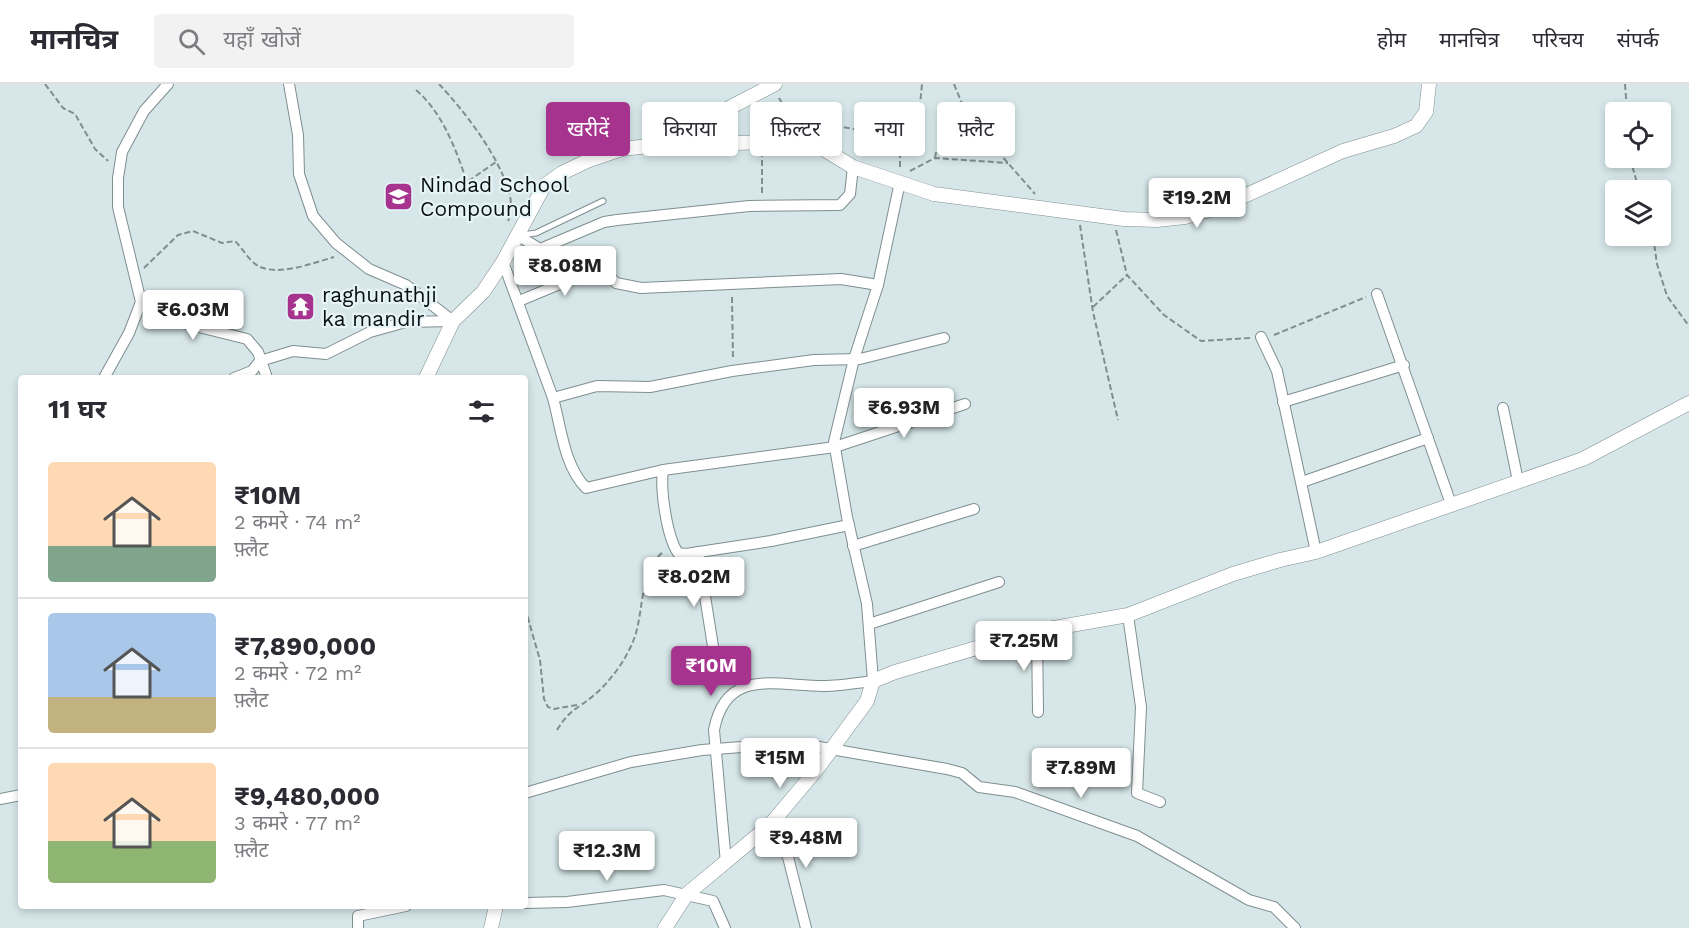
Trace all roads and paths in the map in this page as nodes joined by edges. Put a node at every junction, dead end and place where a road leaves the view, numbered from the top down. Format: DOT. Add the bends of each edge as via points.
graph roads {
  1 [pos="45,84"];
  2 [pos="168,84"];
  3 [pos="289,84"];
  4 [pos="439,84"];
  5 [pos="922,84"];
  6 [pos="954,84"];
  7 [pos="1429,84"];
  8 [pos="1625,84"];
  9 [pos="776,89"];
  10 [pos="416,90"];
  11 [pos="784,102"];
  12 [pos="920,102"];
  13 [pos="961,102"];
  14 [pos="1626,102"];
  15 [pos="738,107"];
  16 [pos="642,147"];
  17 [pos="937,151"];
  18 [pos="762,156"];
  19 [pos="835,156"];
  20 [pos="901,156"];
  21 [pos="1002,156"];
  22 [pos="935,158"];
  23 [pos="496,162"];
  24 [pos="1008,163"];
  25 [pos="120,165"];
  26 [pos="853,167"];
  27 [pos="900,182"];
  28 [pos="603,201"];
  29 [pos="762,205"];
  30 [pos="1049,209"];
  31 [pos="1079,213"];
  32 [pos="1113,218"];
  33 [pos="512,232"];
  34 [pos="1654,246"];
  35 [pos="350,253"];
  36 [pos="503,262"];
  37 [pos="1127,275"];
  38 [pos="136,276"];
  39 [pos="732,285"];
  40 [pos="878,285"];
  41 [pos="1377,294"];
  42 [pos="519,301"];
  43 [pos="141,302"];
  44 [pos="1093,307"];
  45 [pos="453,321"];
  46 [pos="1689,326"];
  47 [pos="1261,337"];
  48 [pos="944,338"];
  49 [pos="854,359"];
  50 [pos="260,361"];
  51 [pos="1404,365"];
  52 [pos="732,371"];
  53 [pos="106,375"];
  54 [pos="242,375"];
  55 [pos="266,375"];
  56 [pos="427,375"];
  57 [pos="553,398"];
  58 [pos="1283,402"];
  59 [pos="1689,403"];
  60 [pos="965,404"];
  61 [pos="1503,408"];
  62 [pos="1118,420"];
  63 [pos="1428,438"];
  64 [pos="835,447"];
  65 [pos="663,470"];
  66 [pos="1518,480"];
  67 [pos="1302,482"];
  68 [pos="1451,504"];
  69 [pos="974,509"];
  70 [pos="849,525"];
  71 [pos="673,546"];
  72 [pos="853,546"];
  73 [pos="698,552"];
  74 [pos="1316,552"];
  75 [pos="999,582"];
  76 [pos="1128,615"];
  77 [pos="528,618"];
  78 [pos="869,624"];
  79 [pos="1037,631"];
  80 [pos="715,659"];
  81 [pos="873,681"];
  82 [pos="577,705"];
  83 [pos="1038,712"];
  84 [pos="557,730"];
  85 [pos="716,749"];
  86 [pos="832,749"];
  87 [pos="528,792"];
  88 [pos="18,796"];
  89 [pos="0,799"];
  90 [pos="1160,802"];
  91 [pos="770,825"];
  92 [pos="726,863"];
  93 [pos="687,894"];
  94 [pos="528,903"];
  95 [pos="495,909"];
  96 [pos="364,910"];
  97 [pos="358,928"];
  98 [pos="491,928"];
  99 [pos="664,928"];
  100 [pos="725,928"];
  101 [pos="806,928"];
  102 [pos="1295,928"];
  1 -- 25 [label="path" via="63,108 75,114 105,160"];
  2 -- 25 [label="street" via="144,111 122,152"];
  3 -- 35 [label="street" via="298,135 299,174 313,216"];
  4 -- 23 [label="path" via="459,105"];
  5 -- 12 [label="path"];
  6 -- 13 [label="path"];
  7 -- 32 [label="street" via="1426,112 1416,126 1394,136 1342,151 1220,207 1157,220"];
  8 -- 14 [label="path"];
  9 -- 11 [label="path"];
  9 -- 15 [label="street"];
  10 -- 23 [label="path" via="438,117 467,182"];
  16 -- 33 [label="street" via="622,149 562,173 544,186"];
  17 -- 22 [label="path"];
  18 -- 29 [label="path"];
  19 -- 26 [label="street"];
  20 -- 27 [label="path"];
  21 -- 24 [label="path"];
  22 -- 24 [label="path"];
  22 -- 27 [label="path" via="911,170"];
  23 -- 33 [label="path" via="511,197"];
  24 -- 30 [label="path"];
  25 -- 38 [label="street" via="118,207"];
  26 -- 27 [label="street"];
  26 -- 29 [label="street" via="850,194 840,204"];
  27 -- 30 [label="street" via="934,194"];
  27 -- 40 [label="street"];
  28 -- 33 [label="lane" via="536,233"];
  29 -- 33 [label="street" via="604,222 540,249"];
  30 -- 31 [label="street"];
  31 -- 32 [label="street"];
  31 -- 44 [label="path"];
  32 -- 37 [label="path"];
  33 -- 36 [label="street"];
  34 -- 46 [label="path" via="1667,296"];
  35 -- 38 [label="path" via="304,267 264,269 235,241 222,243 193,231 178,236"];
  35 -- 45 [label="street" via="369,269 406,285"];
  36 -- 42 [label="street"];
  36 -- 45 [label="street" via="483,292"];
  37 -- 44 [label="path"];
  37 -- 47 [label="path" via="1164,315 1201,341"];
  38 -- 43 [label="street"];
  39 -- 40 [label="street" via="841,279"];
  39 -- 42 [label="street" via="641,288 616,283 601,267"];
  39 -- 52 [label="path"];
  40 -- 49 [label="street"];
  41 -- 47 [label="path"];
  41 -- 51 [label="street"];
  42 -- 57 [label="street"];
  43 -- 50 [label="street" via="167,311 187,324 247,339"];
  43 -- 53 [label="street"];
  44 -- 62 [label="path"];
  45 -- 50 [label="street" via="406,322 370,332 326,354 293,351"];
  45 -- 56 [label="street"];
  47 -- 58 [label="street" via="1277,371"];
  48 -- 49 [label="street"];
  49 -- 52 [label="street"];
  49 -- 64 [label="street" via="834,434"];
  50 -- 54 [label="street" via="252,371"];
  50 -- 55 [label="street"];
  51 -- 58 [label="street"];
  51 -- 63 [label="street"];
  52 -- 57 [label="street" via="650,387 597,386"];
  57 -- 65 [label="street" via="571,465 586,488"];
  58 -- 67 [label="street"];
  59 -- 66 [label="street" via="1583,459"];
  60 -- 64 [label="street"];
  61 -- 66 [label="street"];
  63 -- 67 [label="street"];
  63 -- 68 [label="street"];
  64 -- 65 [label="street"];
  64 -- 70 [label="street"];
  65 -- 71 [label="street" via="661,482"];
  66 -- 68 [label="street"];
  67 -- 74 [label="street"];
  68 -- 74 [label="street"];
  69 -- 72 [label="street"];
  70 -- 72 [label="street"];
  70 -- 73 [label="street"];
  71 -- 73 [label="street" via="678,553"];
  71 -- 82 [label="path" via="660,554 649,572 637,628 626,657 605,685"];
  72 -- 78 [label="street"];
  73 -- 80 [label="street"];
  74 -- 76 [label="street" via="1233,574"];
  75 -- 78 [label="street"];
  76 -- 79 [label="street"];
  76 -- 90 [label="street" via="1141,707 1137,793"];
  77 -- 82 [label="path" via="548,707"];
  78 -- 81 [label="street"];
  79 -- 81 [label="street"];
  79 -- 83 [label="street"];
  81 -- 85 [label="street" via="823,686 788,682 752,684 739,690 718,711"];
  81 -- 86 [label="street" via="867,701"];
  82 -- 84 [label="path"];
  85 -- 86 [label="street"];
  85 -- 87 [label="street" via="631,762"];
  85 -- 92 [label="street"];
  86 -- 91 [label="street"];
  86 -- 102 [label="street" via="962,773 979,788 1015,792 1127,832 1171,853 1249,900 1274,907"];
  88 -- 89 [label="street"];
  91 -- 92 [label="street"];
  91 -- 101 [label="street" via="788,857"];
  92 -- 93 [label="street"];
  93 -- 94 [label="street" via="664,890"];
  93 -- 99 [label="street"];
  93 -- 100 [label="street" via="713,901"];
  95 -- 98 [label="street"];
  96 -- 97 [label="street" via="358,916"];
}
